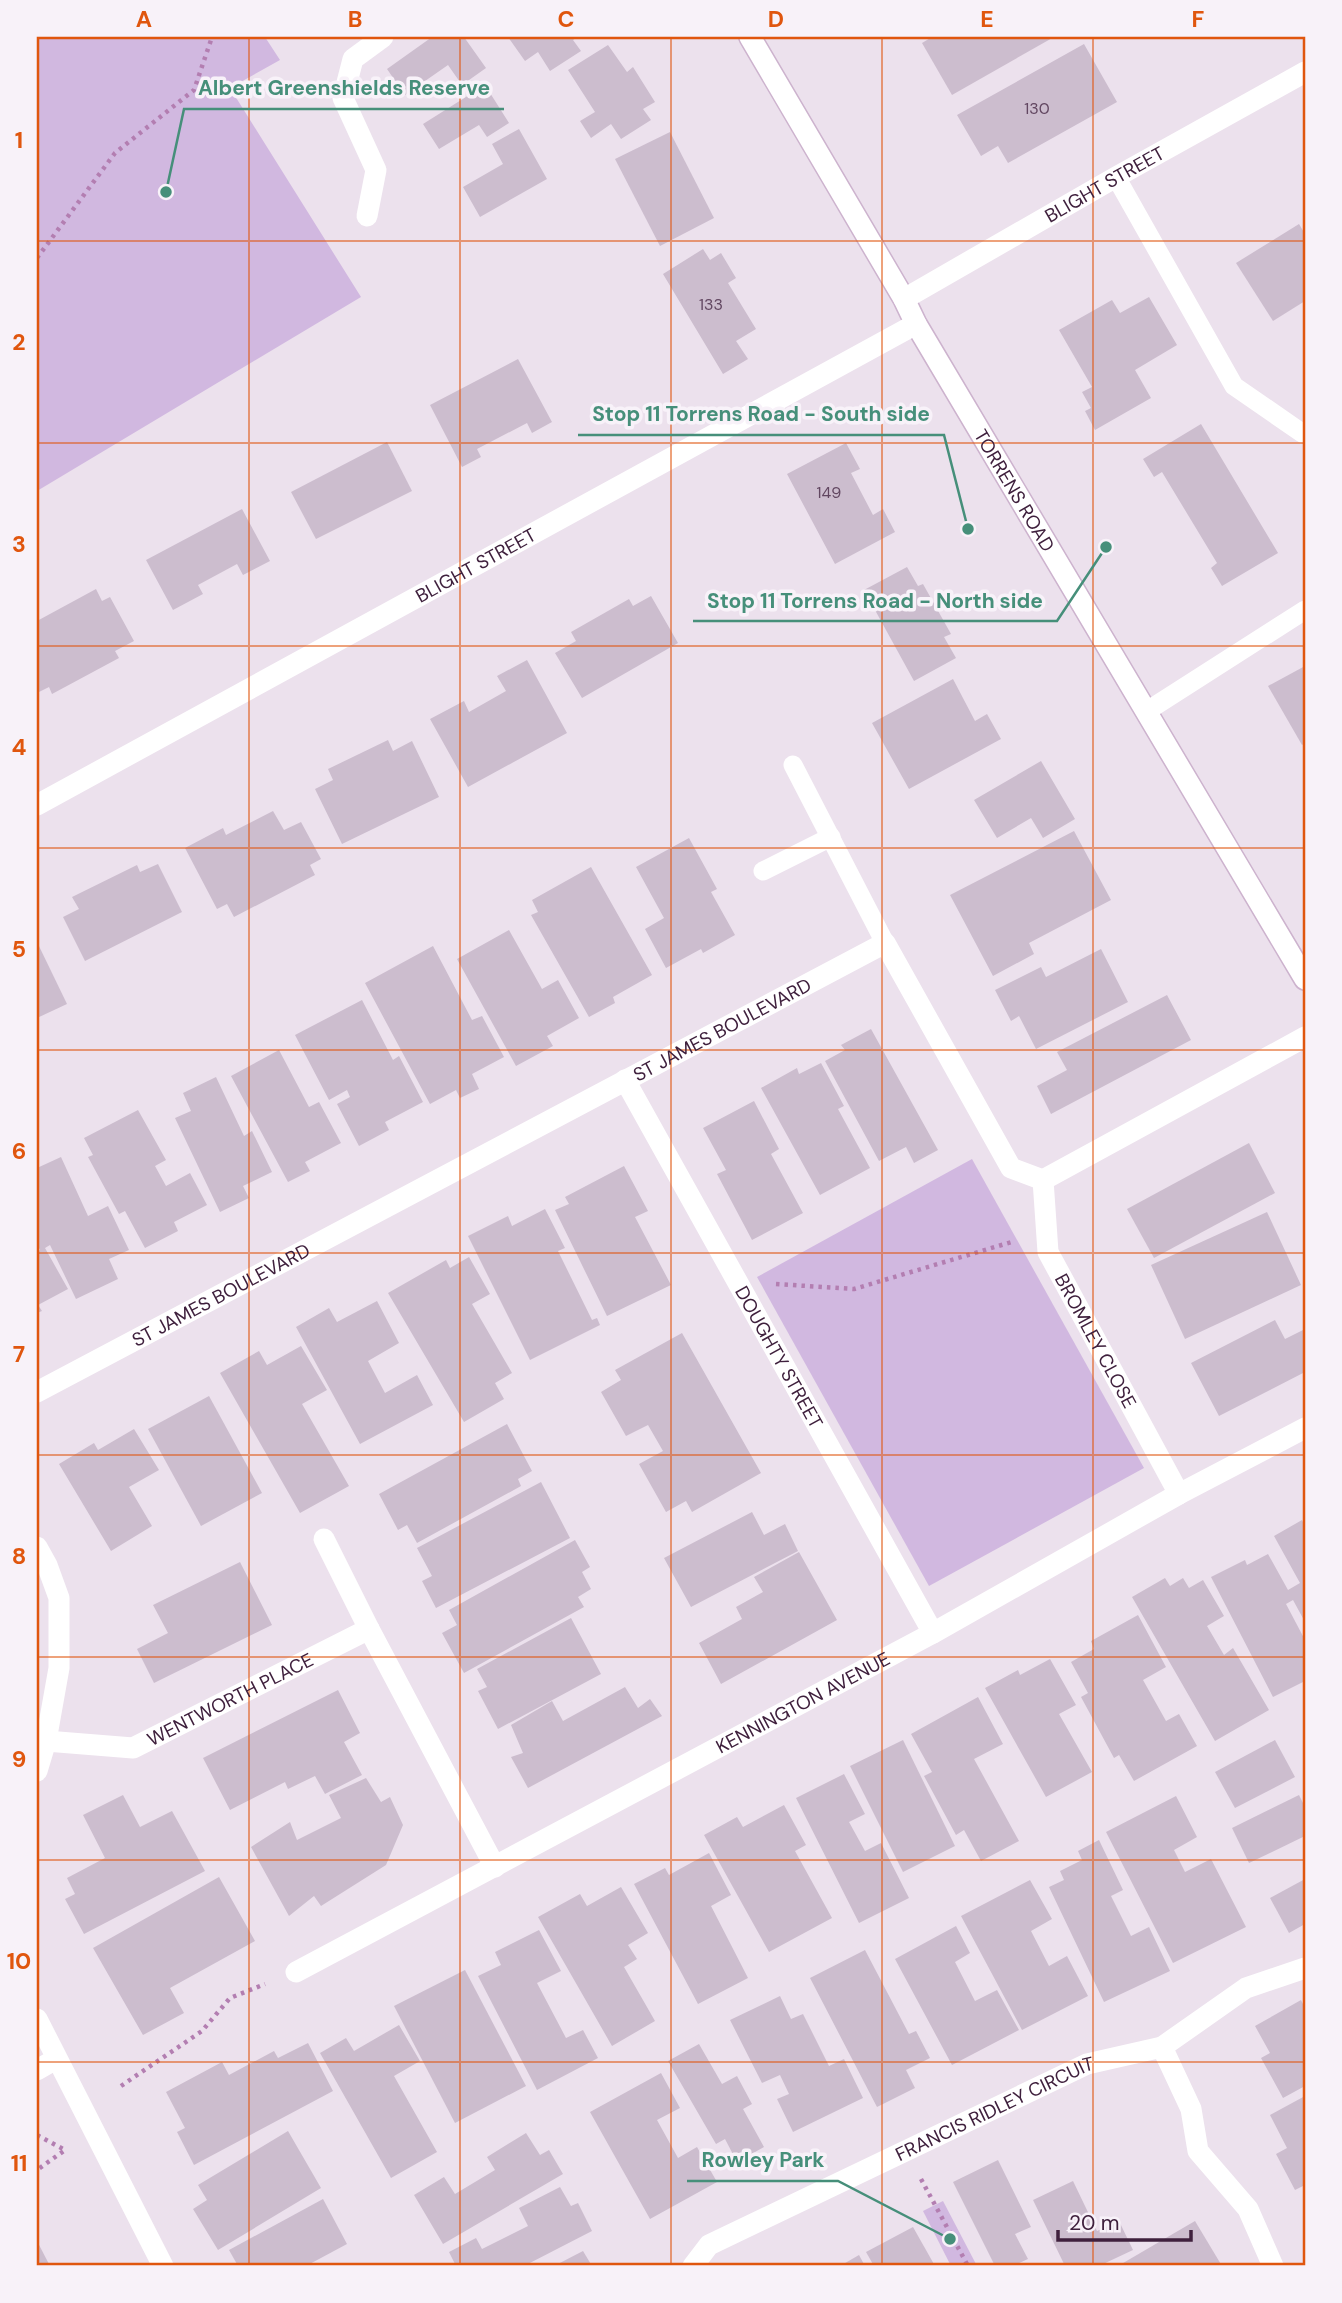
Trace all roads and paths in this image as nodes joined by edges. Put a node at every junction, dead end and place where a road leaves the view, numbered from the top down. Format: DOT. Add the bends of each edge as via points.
graph roads {
  1 [pos="212,37"];
  2 [pos="383,37"];
  3 [pos="750,37"];
  4 [pos="1305,72"];
  5 [pos="1116,177"];
  6 [pos="367,216"];
  7 [pos="37,258"];
  8 [pos="904,299"];
  9 [pos="916,324"];
  10 [pos="1305,431"];
  11 [pos="1305,610"];
  12 [pos="1147,711"];
  13 [pos="793,765"];
  14 [pos="37,805"];
  15 [pos="831,836"];
  16 [pos="763,871"];
  17 [pos="885,943"];
  18 [pos="1305,979"];
  19 [pos="1305,1037"];
  20 [pos="625,1080"];
  21 [pos="1043,1180"];
  22 [pos="1020,1239"];
  23 [pos="737,1281"];
  24 [pos="37,1392"];
  25 [pos="1305,1428"];
  26 [pos="1179,1494"];
  27 [pos="324,1539"];
  28 [pos="37,1547"];
  29 [pos="369,1629"];
  30 [pos="933,1633"];
  31 [pos="46,1741"];
  32 [pos="37,1771"];
  33 [pos="495,1867"];
  34 [pos="1305,1968"];
  35 [pos="296,1972"];
  36 [pos="37,2019"];
  37 [pos="1162,2047"];
  38 [pos="57,2059"];
  39 [pos="37,2070"];
  40 [pos="121,2086"];
  41 [pos="37,2136"];
  42 [pos="907,2150"];
  43 [pos="37,2170"];
  44 [pos="163,2266"];
  45 [pos="693,2266"];
  46 [pos="968,2266"];
  47 [pos="1273,2266"];
  1 -- 7 [label="path" via="194,90 115,153"];
  2 -- 6 [label="street" via="352,59 344,98 376,170"];
  3 -- 8 [label="street, TORRENS ROAD"];
  4 -- 5 [label="street, BLIGHT STREET"];
  5 -- 8 [label="street, BLIGHT STREET"];
  5 -- 10 [label="lane" via="1234,386"];
  8 -- 9 [label="street, TORRENS ROAD"];
  9 -- 12 [label="street, TORRENS ROAD"];
  9 -- 14 [label="street, BLIGHT STREET"];
  11 -- 12 [label="lane"];
  12 -- 18 [label="street, TORRENS ROAD"];
  13 -- 15 [label="lane"];
  15 -- 16 [label="lane"];
  15 -- 17 [label="lane"];
  17 -- 20 [label="street, ST JAMES BOULEVARD"];
  17 -- 21 [label="street" via="1011,1168"];
  19 -- 21 [label="street"];
  20 -- 23 [label="street, DOUGHTY STREET"];
  20 -- 24 [label="street, ST JAMES BOULEVARD"];
  21 -- 26 [label="street, BROMLEY CLOSE" via="1048,1252"];
  22 -- 23 [label="path" via="854,1289"];
  23 -- 30 [label="street, DOUGHTY STREET"];
  25 -- 26 [label="street, KENNINGTON AVENUE"];
  26 -- 30 [label="street, KENNINGTON AVENUE"];
  27 -- 29 [label="street"];
  28 -- 31 [label="street" via="59,1598 59,1668"];
  29 -- 31 [label="street, WENTWORTH PLACE" via="133,1748"];
  29 -- 33 [label="street"];
  30 -- 33 [label="street, KENNINGTON AVENUE"];
  31 -- 32 [label="street"];
  33 -- 35 [label="street, KENNINGTON AVENUE"];
  34 -- 37 [label="street, FRANCIS RIDLEY CIRCUIT" via="1246,1988"];
  35 -- 40 [label="path" via="230,1998 202,2031"];
  36 -- 38 [label="street"];
  37 -- 42 [label="street, FRANCIS RIDLEY CIRCUIT" via="1087,2064"];
  37 -- 47 [label="street" via="1191,2109 1198,2151 1248,2209"];
  38 -- 39 [label="street"];
  38 -- 44 [label="street"];
  41 -- 43 [label="path" via="65,2150"];
  42 -- 45 [label="street, FRANCIS RIDLEY CIRCUIT" via="709,2245"];
  42 -- 46 [label="path"];
}
